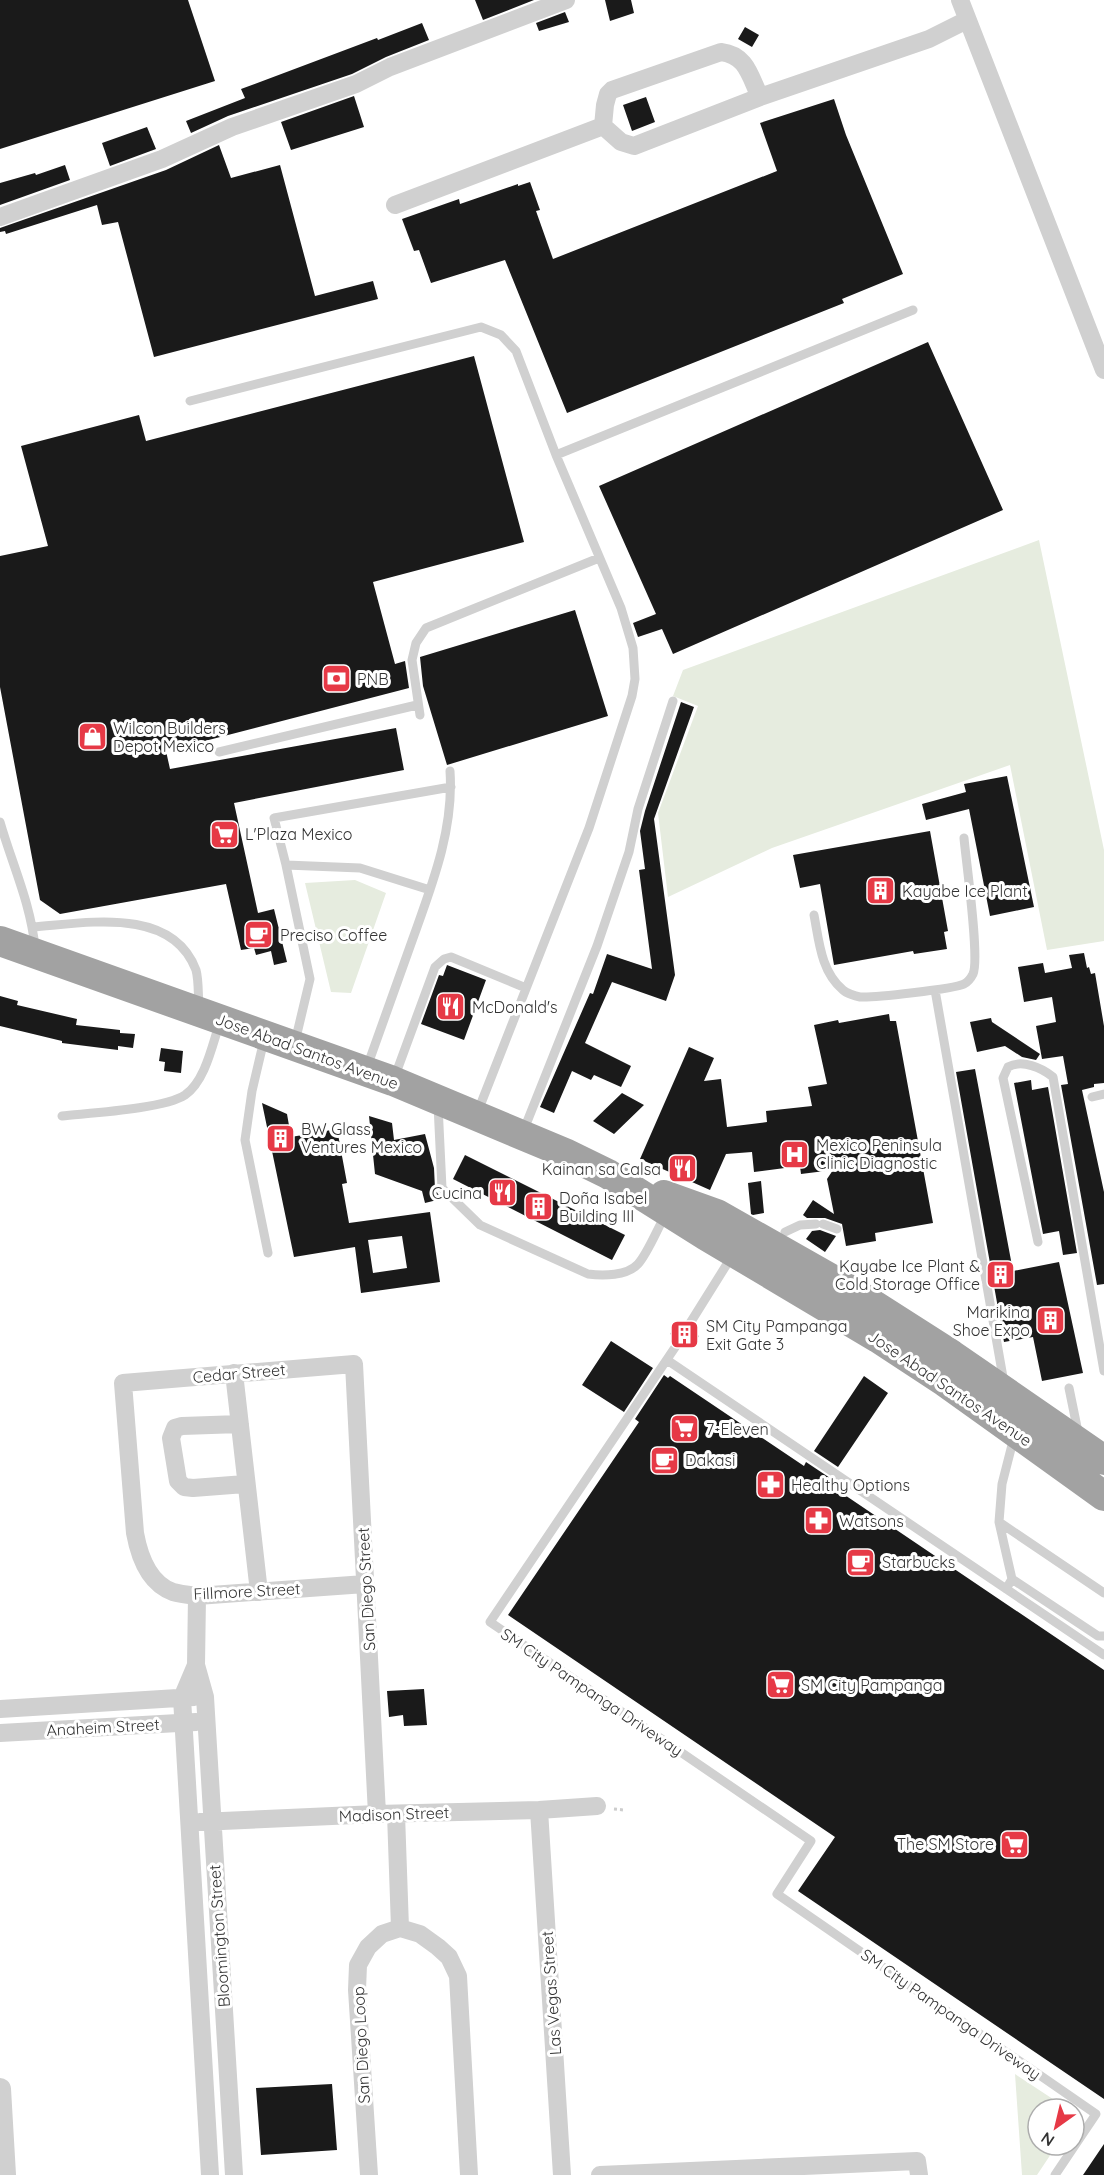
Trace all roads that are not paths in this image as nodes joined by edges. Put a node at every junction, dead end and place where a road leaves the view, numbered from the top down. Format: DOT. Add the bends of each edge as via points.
graph roads {
  1 [pos="566,0"];
  2 [pos="960,0"];
  3 [pos="967,20"];
  4 [pos="760,97"];
  5 [pos="603,126"];
  6 [pos="395,205"];
  7 [pos="0,217"];
  8 [pos="913,310"];
  9 [pos="1104,370"];
  10 [pos="190,401"];
  11 [pos="556,455"];
  12 [pos="599,558"];
  13 [pos="673,701"];
  14 [pos="417,705"];
  15 [pos="420,715"];
  16 [pos="219,752"];
  17 [pos="450,771"];
  18 [pos="451,787"];
  19 [pos="0,822"];
  20 [pos="964,838"];
  21 [pos="286,865"];
  22 [pos="430,890"];
  23 [pos="814,915"];
  24 [pos="35,940"];
  25 [pos="0,941"];
  26 [pos="526,988"];
  27 [pos="935,990"];
  28 [pos="210,1016"];
  29 [pos="266,1035"];
  30 [pos="294,1046"];
  31 [pos="379,1076"];
  32 [pos="1104,1094"];
  33 [pos="1092,1097"];
  34 [pos="438,1100"];
  35 [pos="62,1116"];
  36 [pos="476,1116"];
  37 [pos="521,1135"];
  38 [pos="608,1174"];
  39 [pos="667,1212"];
  40 [pos="837,1228"];
  41 [pos="785,1232"];
  42 [pos="1038,1242"];
  43 [pos="735,1252"];
  44 [pos="268,1253"];
  45 [pos="885,1327"];
  46 [pos="687,1328"];
  47 [pos="680,1340"];
  48 [pos="667,1360"];
  49 [pos="354,1364"];
  50 [pos="1104,1371"];
  51 [pos="234,1373"];
  52 [pos="123,1383"];
  53 [pos="1069,1388"];
  54 [pos="1005,1391"];
  55 [pos="240,1424"];
  56 [pos="1016,1432"];
  57 [pos="1080,1443"];
  58 [pos="1104,1460"];
  59 [pos="245,1484"];
  60 [pos="1104,1496"];
  61 [pos="999,1522"];
  62 [pos="1012,1579"];
  63 [pos="365,1584"];
  64 [pos="1006,1589"];
  65 [pos="259,1592"];
  66 [pos="1104,1593"];
  67 [pos="197,1596"];
  68 [pos="1104,1636"];
  69 [pos="1104,1655"];
  70 [pos="196,1665"];
  71 [pos="205,1696"];
  72 [pos="182,1698"];
  73 [pos="0,1709"];
  74 [pos="206,1721"];
  75 [pos="184,1722"];
  76 [pos="0,1732"];
  77 [pos="597,1806"];
  78 [pos="539,1810"];
  79 [pos="387,1814"];
  80 [pos="212,1821"];
  81 [pos="190,1823"];
  82 [pos="400,1928"];
  83 [pos="0,2089"];
  84 [pos="918,2168"];
  85 [pos="5,2175"];
  86 [pos="210,2175"];
  87 [pos="234,2175"];
  88 [pos="369,2175"];
  89 [pos="469,2175"];
  90 [pos="562,2175"];
  91 [pos="600,2175"];
  92 [pos="1056,2175"];
  1 -- 7 [label="street" via="401,62 356,84 232,127 162,159"];
  2 -- 3 [label="street"];
  3 -- 4 [label="street" via="929,39"];
  3 -- 9 [label="street"];
  4 -- 5 [label="street" via="634,146 621,142"];
  4 -- 5 [label="street" via="742,60 721,52 612,90 604,105"];
  5 -- 6 [label="street"];
  8 -- 11 [label="lane"];
  10 -- 11 [label="lane" via="481,327 501,335 516,351"];
  11 -- 12 [label="lane"];
  12 -- 14 [label="lane" via="426,628 416,643 412,660"];
  12 -- 26 [label="lane" via="633,648 632,696 589,828"];
  13 -- 37 [label="lane" via="597,946"];
  14 -- 15 [label="lane"];
  14 -- 16 [label="lane"];
  17 -- 18 [label="lane"];
  18 -- 21 [label="lane" via="274,818"];
  18 -- 22 [label="lane" via="447,832"];
  19 -- 24 [label="lane" via="29,907"];
  20 -- 27 [label="lane" via="974,971 963,985"];
  21 -- 22 [label="lane" via="360,868"];
  21 -- 30 [label="lane" via="310,979"];
  22 -- 31 [label="lane"];
  23 -- 27 [label="lane" via="829,975 844,991 859,997"];
  24 -- 25 [label="highway, Jose Abad Santos Avenue"];
  24 -- 28 [label="highway, Jose Abad Santos Avenue"];
  24 -- 28 [label="lane" via="110,921 145,925 180,944 196,971"];
  26 -- 31 [label="lane" via="451,957 444,959 435,967"];
  26 -- 36 [label="lane"];
  27 -- 54 [label="lane"];
  28 -- 29 [label="highway, Jose Abad Santos Avenue"];
  28 -- 35 [label="lane" via="200,1076 185,1095 107,1112"];
  29 -- 30 [label="highway, Jose Abad Santos Avenue"];
  29 -- 44 [label="lane" via="245,1140"];
  30 -- 31 [label="highway, Jose Abad Santos Avenue"];
  31 -- 34 [label="highway, Jose Abad Santos Avenue"];
  32 -- 33 [label="lane"];
  34 -- 36 [label="highway, Jose Abad Santos Avenue"];
  34 -- 39 [label="lane" via="442,1188 480,1225 588,1274 613,1274 638,1264"];
  36 -- 37 [label="highway, Jose Abad Santos Avenue"];
  37 -- 38 [label="highway, Jose Abad Santos Avenue"];
  38 -- 39 [label="highway, Jose Abad Santos Avenue"];
  38 -- 45 [label="highway, Jose Abad Santos Avenue" via="717,1214"];
  39 -- 43 [label="highway, Jose Abad Santos Avenue"];
  40 -- 41 [label="lane" via="800,1225"];
  42 -- 50 [label="lane" via="1003,1078 1008,1067 1020,1063 1045,1070 1053,1077"];
  43 -- 45 [label="highway, Jose Abad Santos Avenue"];
  43 -- 46 [label="lane"];
  45 -- 54 [label="highway, Jose Abad Santos Avenue"];
  45 -- 56 [label="highway, Jose Abad Santos Avenue" via="945,1382"];
  47 -- 48 [label="lane"];
  48 -- 64 [label="lane"];
  48 -- 92 [label="lane, SM City Pampanga Driveway" via="490,1622 811,1841 777,1894 1096,2114"];
  49 -- 51 [label="street, Cedar Street"];
  49 -- 63 [label="street, San Diego Street"];
  51 -- 52 [label="street, Cedar Street"];
  51 -- 55 [label="street"];
  52 -- 67 [label="street, Fillmore Street" via="139,1556 151,1576 171,1592"];
  53 -- 57 [label="lane"];
  54 -- 57 [label="highway, Jose Abad Santos Avenue"];
  55 -- 59 [label="street"];
  55 -- 59 [label="street" via="182,1426 175,1428 171,1438 178,1481 184,1486"];
  56 -- 60 [label="highway, Jose Abad Santos Avenue"];
  56 -- 61 [label="lane" via="1002,1485"];
  57 -- 58 [label="highway, Jose Abad Santos Avenue"];
  59 -- 65 [label="street"];
  61 -- 62 [label="lane"];
  61 -- 66 [label="lane"];
  62 -- 64 [label="lane"];
  62 -- 68 [label="lane" via="1098,1636"];
  63 -- 65 [label="street, Fillmore Street"];
  63 -- 79 [label="street, San Diego Street"];
  64 -- 69 [label="lane"];
  65 -- 67 [label="street, Fillmore Street"];
  67 -- 70 [label="street"];
  70 -- 71 [label="street, Bloomington Street"];
  70 -- 72 [label="street"];
  71 -- 72 [label="street, Anaheim Street"];
  71 -- 74 [label="street, Bloomington Street"];
  72 -- 73 [label="street, Anaheim Street"];
  72 -- 75 [label="street, Bloomington Street"];
  74 -- 75 [label="street, Anaheim Street"];
  74 -- 80 [label="street, Bloomington Street"];
  75 -- 76 [label="street, Anaheim Street"];
  75 -- 81 [label="street, Bloomington Street"];
  77 -- 78 [label="street, Madison Street"];
  78 -- 79 [label="street, Madison Street"];
  78 -- 90 [label="street, Las Vegas Street"];
  79 -- 80 [label="street, Madison Street"];
  79 -- 82 [label="street, San Diego Street"];
  80 -- 81 [label="street, Madison Street"];
  80 -- 87 [label="street, Bloomington Street"];
  81 -- 86 [label="street, Bloomington Street"];
  82 -- 88 [label="street, San Diego Loop" via="382,1934 368,1947 358,1965"];
  82 -- 89 [label="street" via="420,1934 438,1947 449,1957 458,1976"];
  83 -- 85 [label="street"];
  84 -- 91 [label="street"];
}
